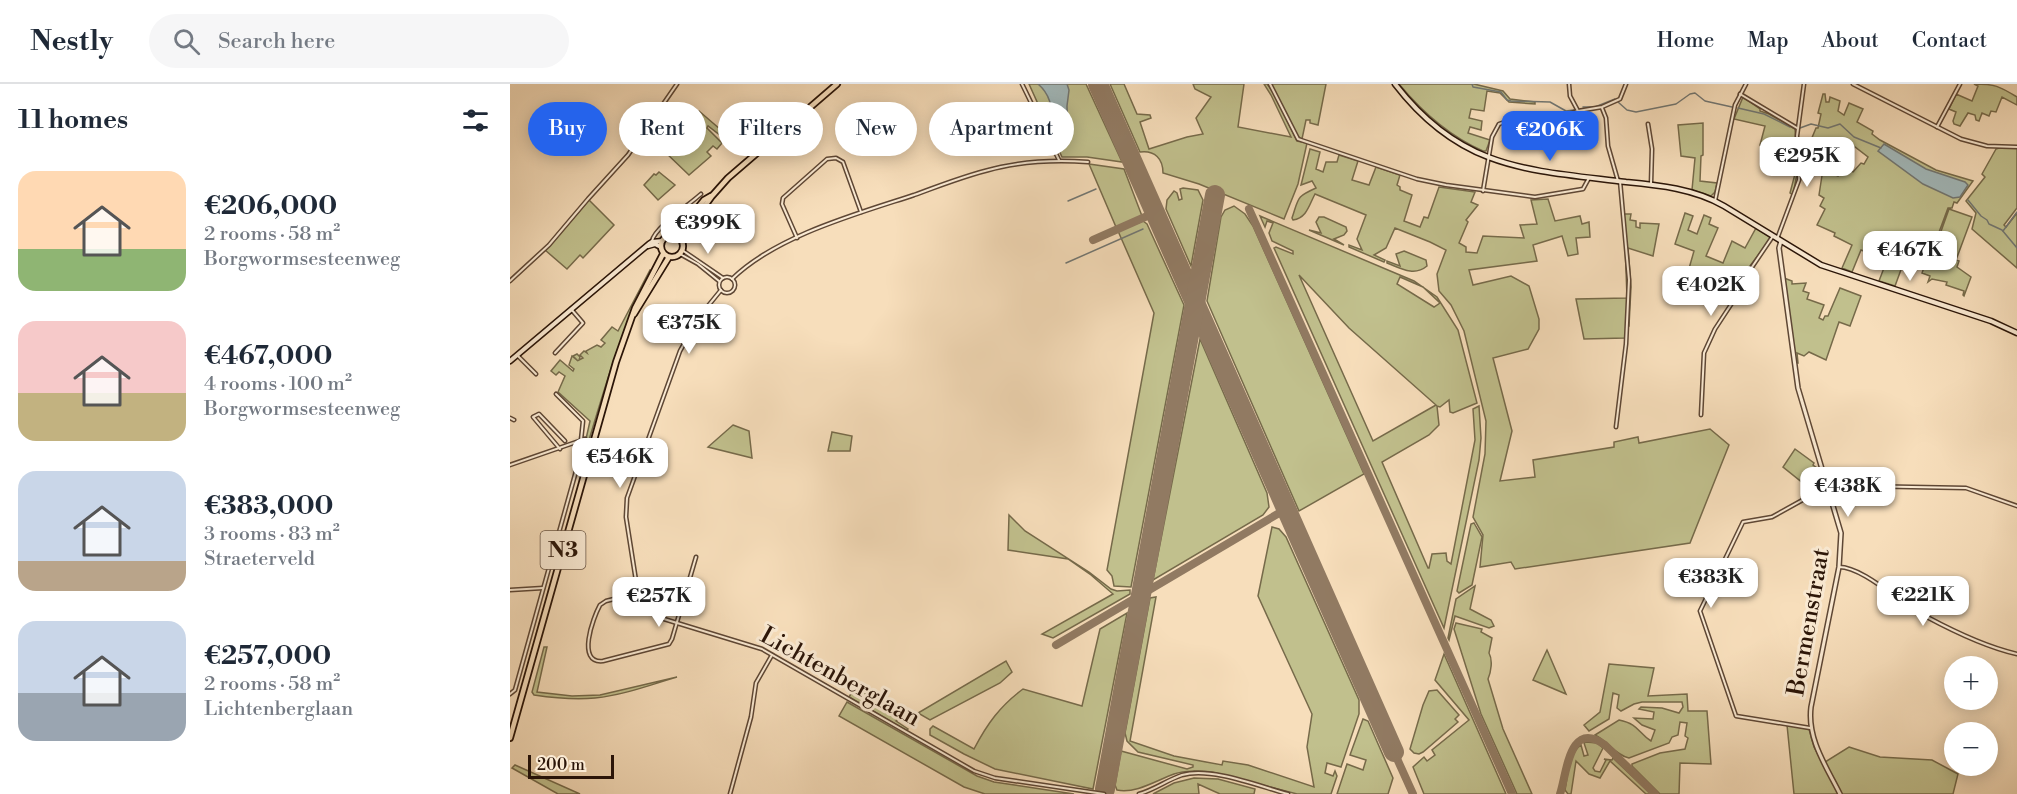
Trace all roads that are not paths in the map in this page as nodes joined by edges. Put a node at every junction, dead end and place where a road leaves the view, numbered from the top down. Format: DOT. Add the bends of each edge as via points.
graph roads {
  1 [pos="677,84"];
  2 [pos="837,84"];
  3 [pos="1022,84"];
  4 [pos="1270,84"];
  5 [pos="1395,84"];
  6 [pos="1569,84"];
  7 [pos="1626,84"];
  8 [pos="1746,84"];
  9 [pos="1804,84"];
  10 [pos="1853,84"];
  11 [pos="1960,84"];
  12 [pos="1739,94"];
  13 [pos="1602,107"];
  14 [pos="1578,111"];
  15 [pos="1648,124"];
  16 [pos="1937,127"];
  17 [pos="1797,128"];
  18 [pos="2017,147"];
  19 [pos="1489,158"];
  20 [pos="1059,161"];
  21 [pos="1088,162"];
  22 [pos="1589,177"];
  23 [pos="1619,181"];
  24 [pos="1651,184"];
  25 [pos="1483,191"];
  26 [pos="701,194"];
  27 [pos="711,196"];
  28 [pos="1715,201"];
  29 [pos="861,213"];
  30 [pos="675,236"];
  31 [pos="797,238"];
  32 [pos="681,239"];
  33 [pos="1777,239"];
  34 [pos="652,243"];
  35 [pos="661,244"];
  36 [pos="681,252"];
  37 [pos="663,254"];
  38 [pos="669,257"];
  39 [pos="723,278"];
  40 [pos="732,279"];
  41 [pos="510,281"];
  42 [pos="720,282"];
  43 [pos="722,290"];
  44 [pos="571,309"];
  45 [pos="633,316"];
  46 [pos="2017,333"];
  47 [pos="555,353"];
  48 [pos="518,355"];
  49 [pos="510,361"];
  50 [pos="536,374"];
  51 [pos="556,394"];
  52 [pos="1701,415"];
  53 [pos="552,427"];
  54 [pos="1616,427"];
  55 [pos="546,433"];
  56 [pos="583,440"];
  57 [pos="565,441"];
  58 [pos="560,448"];
  59 [pos="510,465"];
  60 [pos="1830,491"];
  61 [pos="2017,506"];
  62 [pos="696,557"];
  63 [pos="1839,567"];
  64 [pos="543,588"];
  65 [pos="510,590"];
  66 [pos="638,593"];
  67 [pos="677,623"];
  68 [pos="2017,654"];
  69 [pos="772,655"];
  70 [pos="510,694"];
  71 [pos="515,721"];
  72 [pos="1810,728"];
  73 [pos="510,729"];
  74 [pos="510,738"];
  75 [pos="730,794"];
  76 [pos="1104,794"];
  77 [pos="1139,794"];
  78 [pos="1288,794"];
  79 [pos="1840,794"];
  1 -- 41 [label="street" via="628,156 549,245"];
  2 -- 27 [label="main road"];
  3 -- 20 [label="street"];
  4 -- 25 [label="street" via="1298,139 1429,182"];
  5 -- 19 [label="main road" via="1440,130"];
  6 -- 14 [label="street"];
  7 -- 13 [label="street" via="1620,99"];
  8 -- 12 [label="street"];
  9 -- 17 [label="street"];
  10 -- 16 [label="street"];
  11 -- 16 [label="street"];
  12 -- 17 [label="street"];
  12 -- 28 [label="street"];
  13 -- 14 [label="street"];
  13 -- 23 [label="street"];
  14 -- 19 [label="street" via="1547,121 1502,122 1493,131"];
  15 -- 24 [label="street"];
  16 -- 18 [label="street" via="1975,143"];
  17 -- 33 [label="street" via="1798,180"];
  19 -- 22 [label="main road" via="1534,171"];
  19 -- 25 [label="street"];
  20 -- 21 [label="street"];
  20 -- 29 [label="street" via="980,172"];
  22 -- 23 [label="main road"];
  22 -- 25 [label="street" via="1583,189 1546,196"];
  23 -- 24 [label="main road"];
  23 -- 54 [label="street" via="1629,280"];
  24 -- 28 [label="main road"];
  26 -- 34 [label="street" via="661,228"];
  27 -- 30 [label="main road"];
  27 -- 32 [label="main road"];
  28 -- 33 [label="main road"];
  29 -- 31 [label="street"];
  29 -- 31 [label="street" via="843,162 827,159 783,198"];
  30 -- 32 [label="main road"];
  30 -- 35 [label="main road" via="666,237"];
  31 -- 40 [label="street" via="759,256"];
  32 -- 36 [label="main road"];
  33 -- 46 [label="main road" via="1821,265"];
  33 -- 52 [label="street" via="1750,270 1704,352"];
  33 -- 60 [label="street, Bermenstraat" via="1798,388"];
  34 -- 35 [label="main road"];
  34 -- 44 [label="main road"];
  35 -- 37 [label="main road"];
  36 -- 38 [label="main road"];
  36 -- 39 [label="street"];
  36 -- 42 [label="street"];
  37 -- 38 [label="main road"];
  37 -- 45 [label="main road, N3"];
  38 -- 45 [label="main road, N3"];
  39 -- 40 [label="street"];
  39 -- 42 [label="street"];
  40 -- 43 [label="street" via="733,290"];
  42 -- 43 [label="street"];
  43 -- 66 [label="street" via="699,317 680,351 627,498 626,517"];
  44 -- 47 [label="street" via="583,323"];
  44 -- 48 [label="main road"];
  45 -- 71 [label="main road, N3" via="613,370"];
  48 -- 49 [label="main road"];
  48 -- 50 [label="street"];
  51 -- 56 [label="street" via="583,421"];
  53 -- 55 [label="street"];
  53 -- 55 [label="street" via="539,414 533,417"];
  53 -- 57 [label="street"];
  55 -- 58 [label="street"];
  56 -- 58 [label="street"];
  56 -- 64 [label="street"];
  58 -- 59 [label="street"];
  60 -- 61 [label="street" via="1858,486 1961,487"];
  60 -- 63 [label="street, Bermenstraat" via="1840,532"];
  60 -- 72 [label="street" via="1812,494 1772,517 1743,522 1699,609 1736,716"];
  62 -- 67 [label="street"];
  63 -- 68 [label="street" via="1855,570 1927,617"];
  63 -- 72 [label="street, Bermenstraat"];
  64 -- 65 [label="street"];
  64 -- 70 [label="street" via="516,690"];
  66 -- 67 [label="street, Lichtenberglaan" via="654,613"];
  66 -- 67 [label="street" via="600,605 587,648 592,659 601,662 667,645"];
  67 -- 69 [label="street, Lichtenberglaan" via="753,645"];
  69 -- 75 [label="street" via="756,683"];
  69 -- 76 [label="street, Lichtenberglaan" via="974,771 1006,780"];
  71 -- 73 [label="main road"];
  71 -- 74 [label="main road, N3"];
  72 -- 79 [label="street, Bermenstraat"];
  77 -- 78 [label="street" via="1182,775 1199,773"];
}
